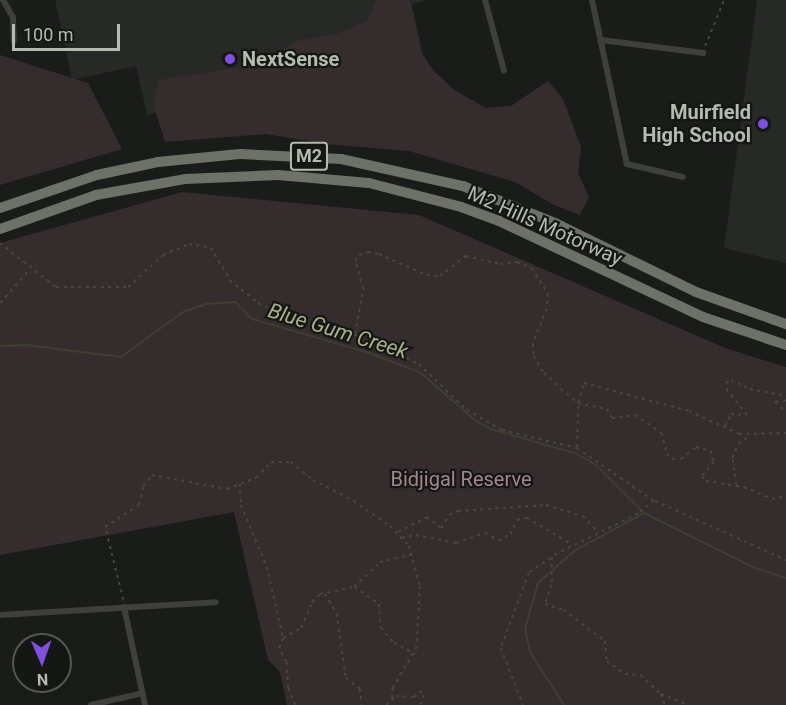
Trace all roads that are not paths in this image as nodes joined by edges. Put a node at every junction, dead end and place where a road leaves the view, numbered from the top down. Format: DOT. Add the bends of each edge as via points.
graph roads {
  1 [pos="3,0"];
  2 [pos="485,0"];
  3 [pos="592,0"];
  4 [pos="14,40"];
  5 [pos="602,40"];
  6 [pos="703,53"];
  7 [pos="504,71"];
  8 [pos="683,177"];
  9 [pos="0,208"];
  10 [pos="0,229"];
  11 [pos="786,324"];
  12 [pos="786,345"];
  13 [pos="216,602"];
  14 [pos="124,607"];
  15 [pos="0,615"];
  16 [pos="143,693"];
  17 [pos="91,705"];
  18 [pos="145,705"];
  1 -- 4 [label="street" via="13,16"];
  2 -- 7 [label="street"];
  3 -- 5 [label="street"];
  5 -- 6 [label="street"];
  5 -- 8 [label="street" via="627,164"];
  9 -- 11 [label="highway, M2 Hills Motorway / M2" via="42,192 158,162 240,154 341,159 422,174 509,203 723,303"];
  10 -- 12 [label="highway, M2 Hills Motorway / M2" via="96,195 185,178 332,178 408,192 461,207 703,316"];
  13 -- 14 [label="street"];
  14 -- 15 [label="street"];
  14 -- 16 [label="street"];
  16 -- 17 [label="street"];
  16 -- 18 [label="street"];
}
